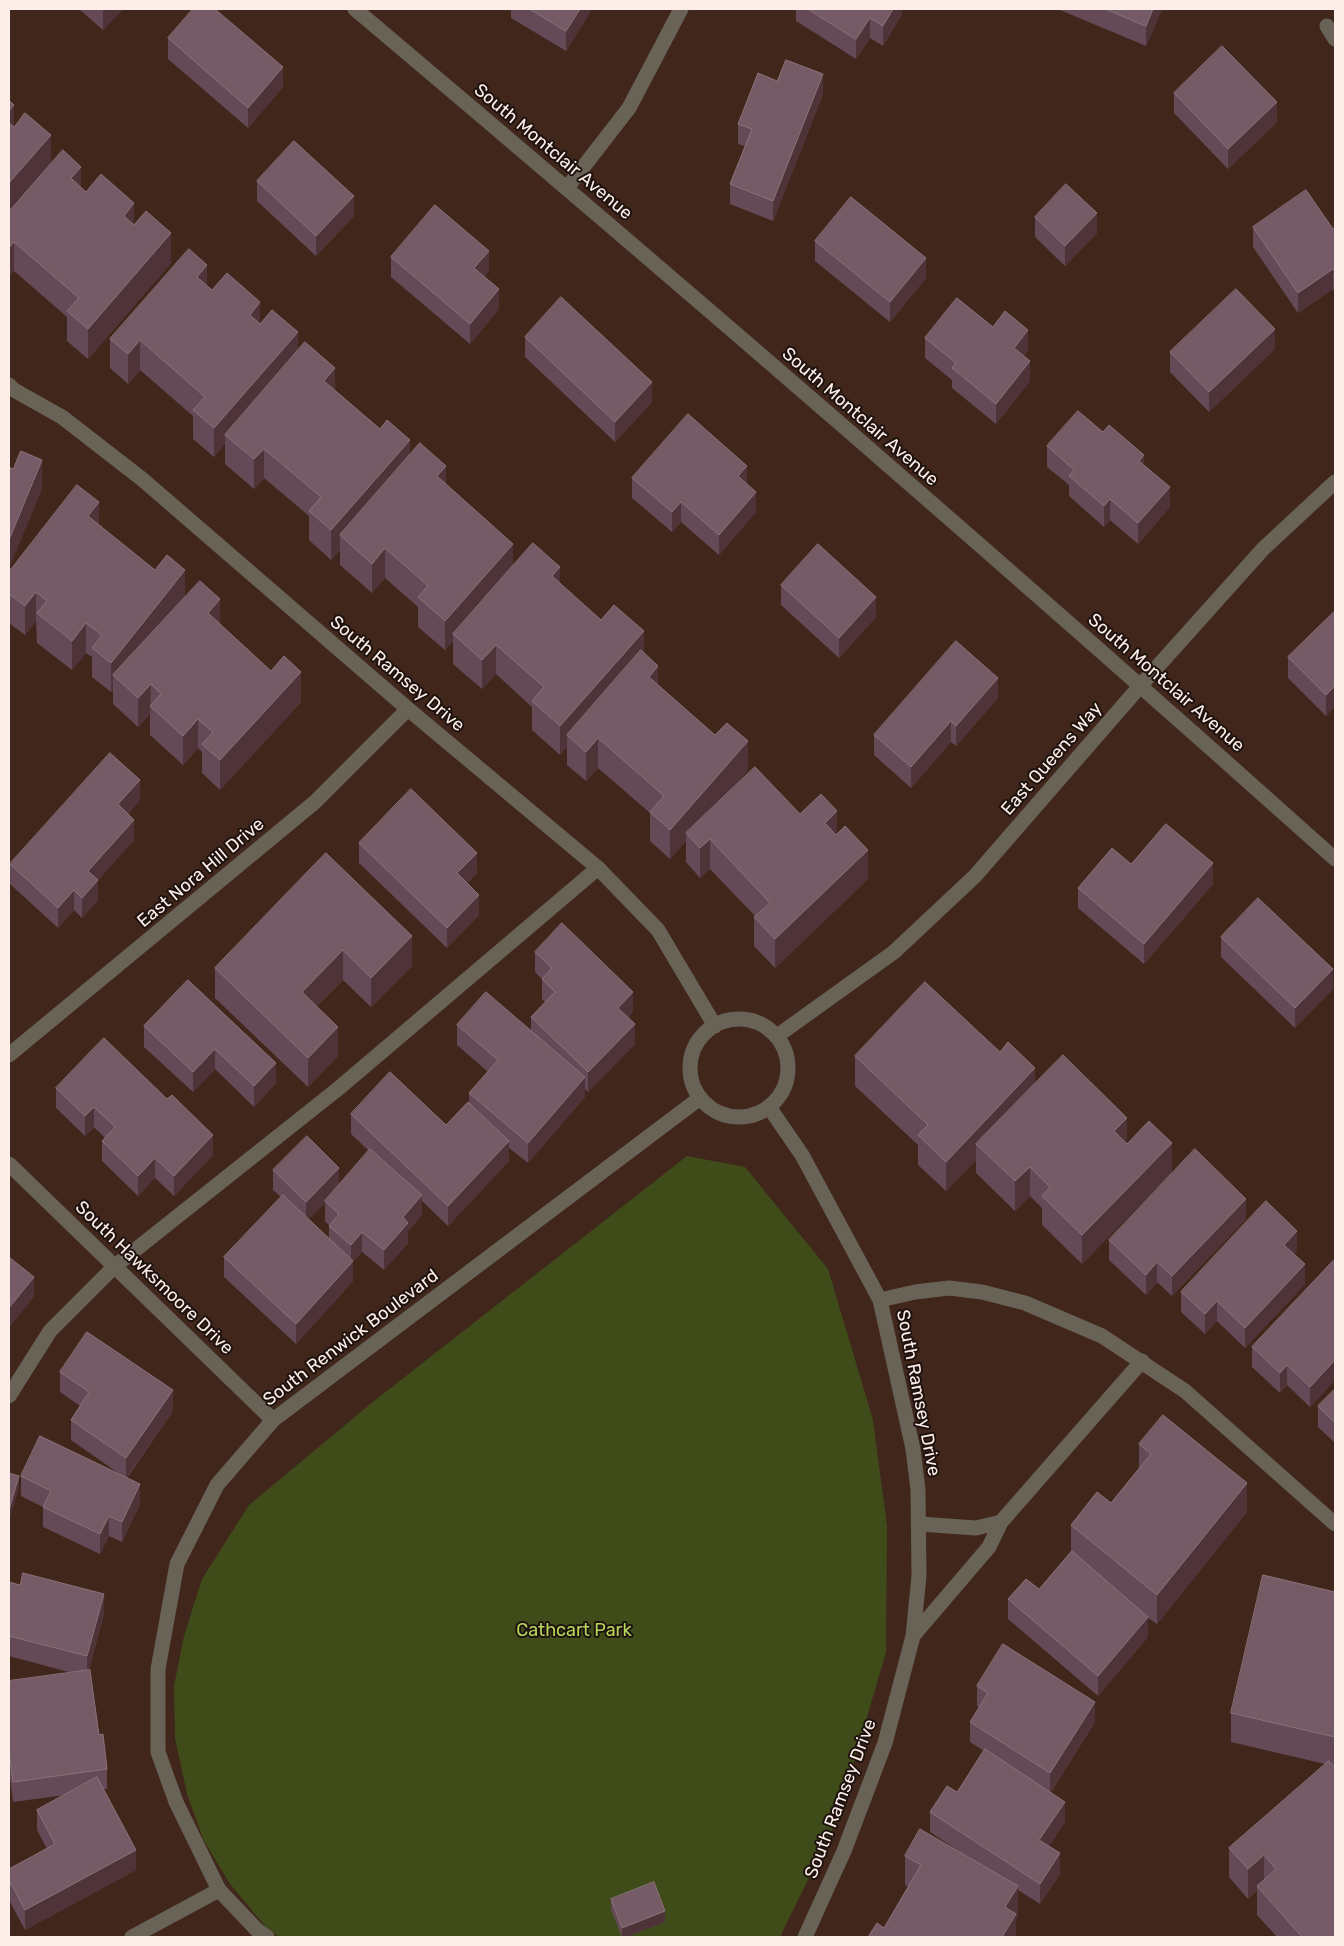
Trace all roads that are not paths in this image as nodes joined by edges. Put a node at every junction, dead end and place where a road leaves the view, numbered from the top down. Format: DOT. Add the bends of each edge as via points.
graph roads {
  1 [pos="355,9"];
  2 [pos="681,9"];
  3 [pos="1327,26"];
  4 [pos="1335,39"];
  5 [pos="567,188"];
  6 [pos="10,388"];
  7 [pos="1335,482"];
  8 [pos="1141,685"];
  9 [pos="408,709"];
  10 [pos="1335,859"];
  11 [pos="598,868"];
  12 [pos="715,1026"];
  13 [pos="776,1036"];
  14 [pos="9,1055"];
  15 [pos="700,1098"];
  16 [pos="769,1107"];
  17 [pos="9,1164"];
  18 [pos="115,1266"];
  19 [pos="880,1300"];
  20 [pos="1142,1361"];
  21 [pos="9,1396"];
  22 [pos="273,1420"];
  23 [pos="1001,1522"];
  24 [pos="919,1524"];
  25 [pos="1335,1524"];
  26 [pos="913,1636"];
  27 [pos="218,1890"];
  28 [pos="132,1937"];
  29 [pos="267,1937"];
  30 [pos="805,1937"];
  1 -- 5 [label="street, South Montclair Avenue"];
  2 -- 5 [label="street" via="628,108"];
  3 -- 4 [label="street"];
  5 -- 8 [label="street, South Montclair Avenue"];
  6 -- 9 [label="street, South Ramsey Drive" via="62,417 142,479"];
  7 -- 8 [label="street, East Queens Way" via="1263,550"];
  8 -- 10 [label="street, South Montclair Avenue"];
  8 -- 13 [label="street, East Queens Way" via="975,876 894,952"];
  9 -- 11 [label="street, South Ramsey Drive"];
  9 -- 14 [label="street, East Nora Hill Drive" via="315,802"];
  11 -- 12 [label="street, South Ramsey Drive" via="658,930"];
  11 -- 18 [label="street" via="340,1088"];
  12 -- 13 [label="street" via="731,1020 748,1020"];
  12 -- 15 [label="street" via="702,1037 690,1067"];
  13 -- 16 [label="street" via="785,1050 787,1081"];
  15 -- 16 [label="street" via="711,1109 740,1117"];
  15 -- 22 [label="street, South Renwick Boulevard"];
  16 -- 19 [label="street, South Ramsey Drive" via="802,1155"];
  17 -- 18 [label="street, South Hawksmoore Drive"];
  18 -- 21 [label="street" via="50,1331"];
  18 -- 22 [label="street, South Hawksmoore Drive"];
  19 -- 20 [label="street" via="949,1288 982,1292 1025,1303 1062,1318 1102,1336"];
  19 -- 24 [label="street, South Ramsey Drive" via="913,1449"];
  20 -- 23 [label="street"];
  20 -- 25 [label="street" via="1185,1391"];
  22 -- 27 [label="street, South Renwick Boulevard" via="217,1485 177,1564 158,1669 158,1752 176,1802"];
  23 -- 24 [label="street" via="976,1528"];
  23 -- 26 [label="street" via="989,1548"];
  24 -- 26 [label="street, South Ramsey Drive" via="919,1576"];
  26 -- 30 [label="street, South Ramsey Drive" via="885,1743 844,1851"];
  27 -- 28 [label="street"];
  27 -- 29 [label="street, South Renwick Boulevard"];
}
